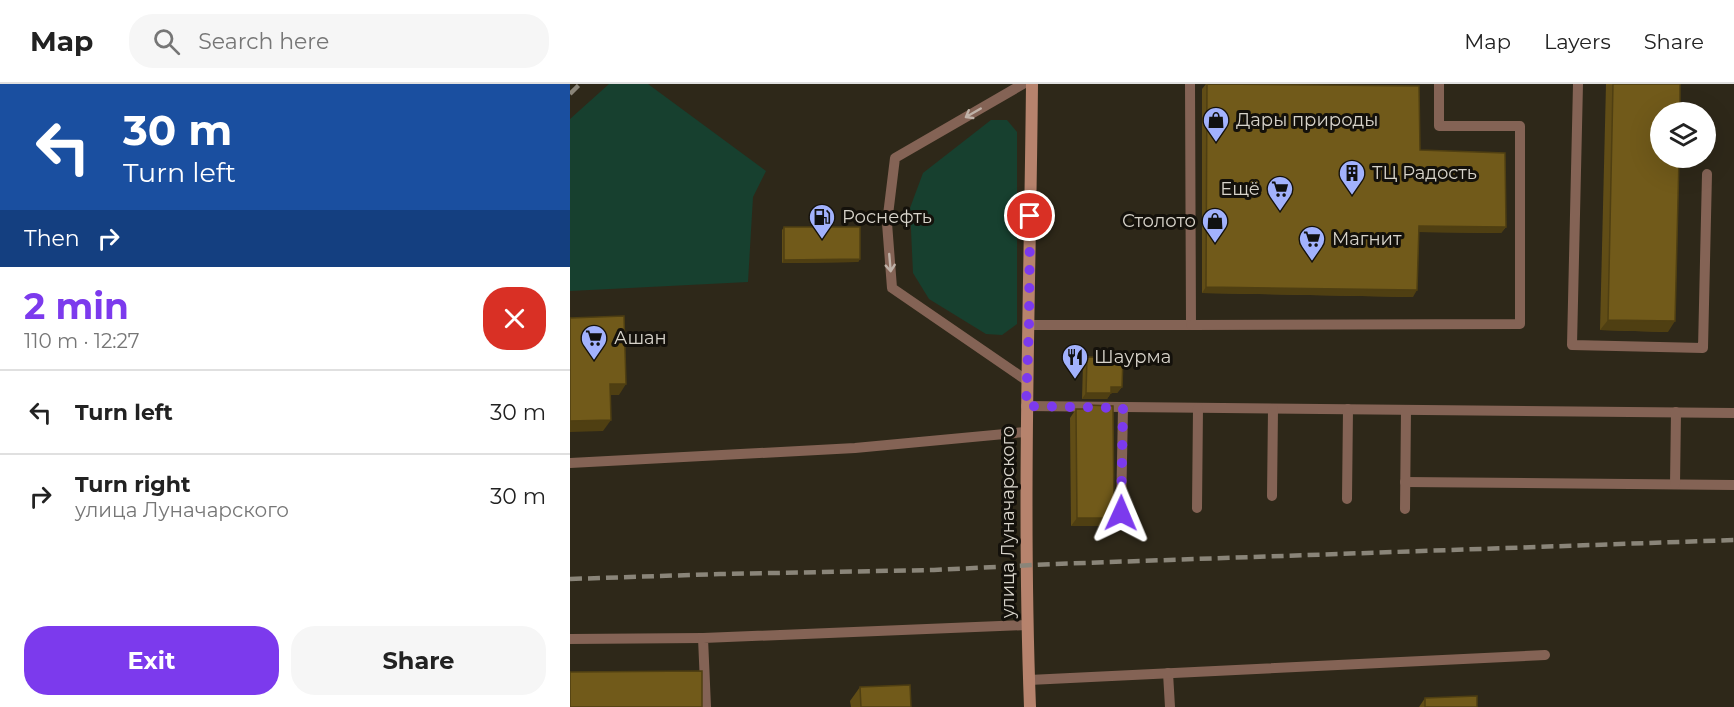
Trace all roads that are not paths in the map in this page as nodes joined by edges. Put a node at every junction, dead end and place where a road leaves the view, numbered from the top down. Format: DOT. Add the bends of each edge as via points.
graph roads {
  1 [pos="1023,84"];
  2 [pos="1032,84"];
  3 [pos="1190,84"];
  4 [pos="1439,84"];
  5 [pos="1578,84"];
  6 [pos="1707,174"];
  7 [pos="1029,325"];
  8 [pos="1191,325"];
  9 [pos="1026,380"];
  10 [pos="1026,406"];
  11 [pos="1123,408"];
  12 [pos="1198,408"];
  13 [pos="1273,409"];
  14 [pos="1348,409"];
  15 [pos="1406,410"];
  16 [pos="1676,412"];
  17 [pos="1734,413"];
  18 [pos="1025,432"];
  19 [pos="570,464"];
  20 [pos="1405,482"];
  21 [pos="1675,484"];
  22 [pos="1734,484"];
  23 [pos="1272,496"];
  24 [pos="1347,499"];
  25 [pos="1197,508"];
  26 [pos="1405,509"];
  27 [pos="1121,513"];
  28 [pos="1027,625"];
  29 [pos="570,639"];
  30 [pos="703,639"];
  31 [pos="1545,655"];
  32 [pos="1168,673"];
  33 [pos="1029,680"];
  34 [pos="706,707"];
  35 [pos="1030,707"];
  36 [pos="1170,707"];
  1 -- 9 [label="lane, one-way" via="895,158 886,223 892,288"];
  2 -- 7 [label="main road, улица Луначарского"];
  3 -- 8 [label="lane"];
  4 -- 8 [label="lane" via="1439,126 1520,126 1520,324"];
  5 -- 6 [label="lane" via="1572,345 1703,348"];
  7 -- 8 [label="lane"];
  7 -- 9 [label="main road, улица Луначарского"];
  9 -- 10 [label="main road, улица Луначарского"];
  10 -- 11 [label="lane"];
  10 -- 18 [label="main road, улица Луначарского"];
  11 -- 12 [label="lane"];
  11 -- 27 [label="lane"];
  12 -- 13 [label="lane"];
  12 -- 25 [label="lane"];
  13 -- 14 [label="lane"];
  13 -- 23 [label="lane"];
  14 -- 15 [label="lane"];
  14 -- 24 [label="lane"];
  15 -- 16 [label="lane"];
  15 -- 20 [label="lane"];
  16 -- 17 [label="lane"];
  16 -- 21 [label="lane"];
  18 -- 19 [label="lane" via="855,448"];
  18 -- 28 [label="main road, улица Луначарского"];
  20 -- 21 [label="lane"];
  20 -- 26 [label="lane"];
  21 -- 22 [label="lane"];
  28 -- 30 [label="lane"];
  28 -- 33 [label="main road, улица Луначарского"];
  29 -- 30 [label="lane"];
  30 -- 34 [label="lane"];
  31 -- 32 [label="lane"];
  32 -- 33 [label="lane"];
  32 -- 36 [label="lane"];
  33 -- 35 [label="main road, улица Луначарского"];
}
